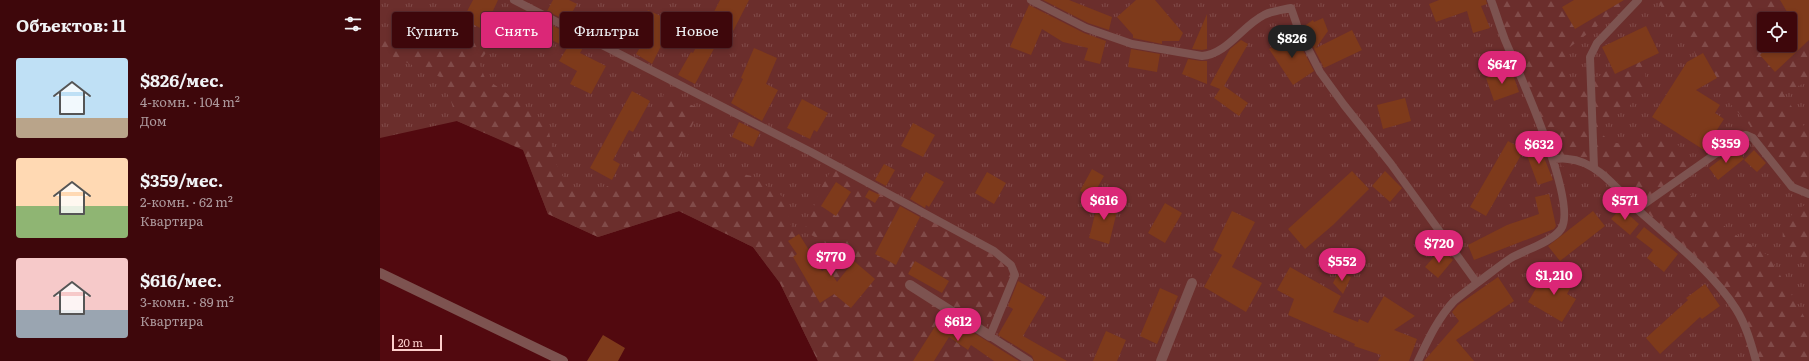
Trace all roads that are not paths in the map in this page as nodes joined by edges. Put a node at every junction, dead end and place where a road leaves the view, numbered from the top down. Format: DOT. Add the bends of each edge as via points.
graph roads {
  1 [pos="514,0"];
  2 [pos="1031,0"];
  3 [pos="1491,0"];
  4 [pos="1638,0"];
  5 [pos="1290,4"];
  6 [pos="1553,159"];
  7 [pos="1594,168"];
  8 [pos="1809,194"];
  9 [pos="1637,209"];
  10 [pos="380,273"];
  11 [pos="1192,283"];
  12 [pos="1477,283"];
  13 [pos="910,285"];
  14 [pos="990,336"];
  15 [pos="563,361"];
  16 [pos="1029,361"];
  17 [pos="1161,361"];
  18 [pos="1418,361"];
  19 [pos="1756,361"];
  1 -- 14 [label="lane" via="811,152 994,251 1011,265 1015,275"];
  2 -- 5 [label="lane" via="1086,28 1132,44 1202,56 1210,55 1221,48 1264,14"];
  3 -- 6 [label="lane"];
  4 -- 7 [label="lane" via="1597,43 1590,57"];
  5 -- 12 [label="lane" via="1299,31 1320,72 1387,158"];
  6 -- 7 [label="lane" via="1569,158"];
  6 -- 12 [label="lane" via="1564,208 1562,228"];
  7 -- 9 [label="lane"];
  8 -- 9 [label="lane" via="1792,187 1753,138 1746,135"];
  9 -- 19 [label="lane" via="1723,291 1742,320"];
  10 -- 15 [label="street"];
  11 -- 17 [label="street"];
  12 -- 18 [label="lane" via="1447,310"];
  13 -- 14 [label="street"];
  14 -- 16 [label="lane"];
}
